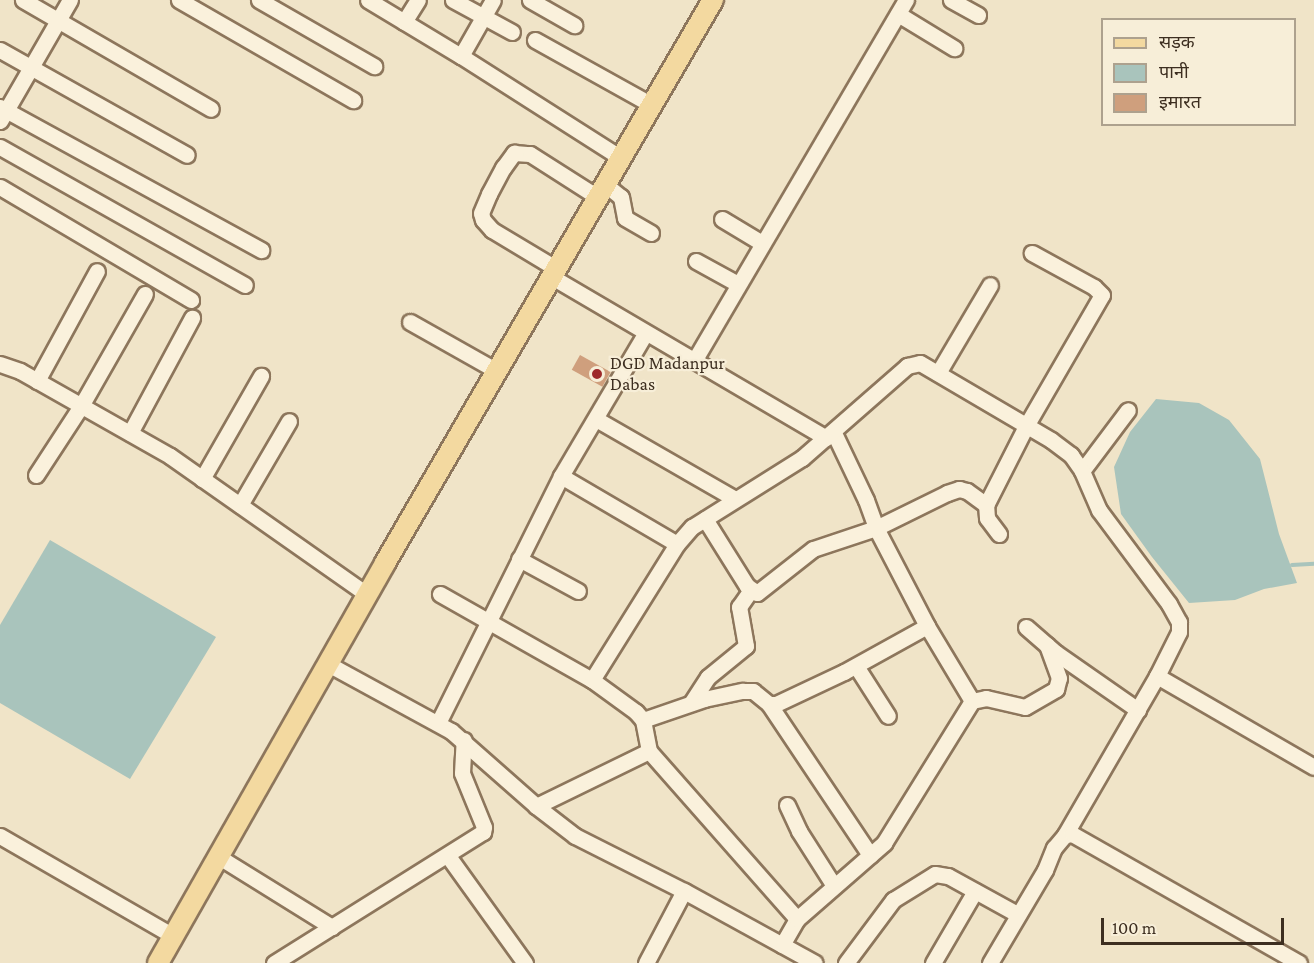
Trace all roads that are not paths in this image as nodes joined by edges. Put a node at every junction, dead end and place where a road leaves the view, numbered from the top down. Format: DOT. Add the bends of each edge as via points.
graph roads {
  1 [pos="23,0"];
  2 [pos="69,0"];
  3 [pos="179,0"];
  4 [pos="259,0"];
  5 [pos="368,0"];
  6 [pos="418,0"];
  7 [pos="453,0"];
  8 [pos="493,0"];
  9 [pos="530,0"];
  10 [pos="713,0"];
  11 [pos="906,0"];
  12 [pos="951,0"];
  13 [pos="898,14"];
  14 [pos="978,15"];
  15 [pos="483,18"];
  16 [pos="58,20"];
  17 [pos="404,22"];
  18 [pos="574,25"];
  19 [pos="512,32"];
  20 [pos="535,40"];
  21 [pos="954,48"];
  22 [pos="0,50"];
  23 [pos="461,56"];
  24 [pos="374,66"];
  25 [pos="31,67"];
  26 [pos="353,100"];
  27 [pos="652,105"];
  28 [pos="211,108"];
  29 [pos="2,113"];
  30 [pos="0,147"];
  31 [pos="187,155"];
  32 [pos="621,158"];
  33 [pos="0,187"];
  34 [pos="602,191"];
  35 [pos="722,219"];
  36 [pos="651,232"];
  37 [pos="762,243"];
  38 [pos="261,250"];
  39 [pos="1032,253"];
  40 [pos="696,261"];
  41 [pos="97,271"];
  42 [pos="555,273"];
  43 [pos="738,284"];
  44 [pos="245,285"];
  45 [pos="990,285"];
  46 [pos="146,294"];
  47 [pos="191,300"];
  48 [pos="192,318"];
  49 [pos="410,322"];
  50 [pos="645,334"];
  51 [pos="694,361"];
  52 [pos="0,364"];
  53 [pos="497,371"];
  54 [pos="938,373"];
  55 [pos="261,376"];
  56 [pos="37,381"];
  57 [pos="81,406"];
  58 [pos="1128,410"];
  59 [pos="596,419"];
  60 [pos="289,421"];
  61 [pos="1026,426"];
  62 [pos="130,433"];
  63 [pos="830,436"];
  64 [pos="1082,471"];
  65 [pos="36,475"];
  66 [pos="561,476"];
  67 [pos="202,479"];
  68 [pos="735,499"];
  69 [pos="240,505"];
  70 [pos="986,505"];
  71 [pos="705,519"];
  72 [pos="876,528"];
  73 [pos="999,534"];
  74 [pos="677,544"];
  75 [pos="519,559"];
  76 [pos="751,590"];
  77 [pos="578,591"];
  78 [pos="440,594"];
  79 [pos="368,595"];
  80 [pos="487,622"];
  81 [pos="927,626"];
  82 [pos="1026,627"];
  83 [pos="1047,645"];
  84 [pos="328,664"];
  85 [pos="856,666"];
  86 [pos="1157,676"];
  87 [pos="592,680"];
  88 [pos="972,700"];
  89 [pos="692,703"];
  90 [pos="769,704"];
  91 [pos="1138,710"];
  92 [pos="888,716"];
  93 [pos="643,720"];
  94 [pos="438,723"];
  95 [pos="464,740"];
  96 [pos="649,751"];
  97 [pos="1314,767"];
  98 [pos="787,805"];
  99 [pos="536,806"];
  100 [pos="1065,835"];
  101 [pos="0,836"];
  102 [pos="870,855"];
  103 [pos="448,856"];
  104 [pos="219,857"];
  105 [pos="834,886"];
  106 [pos="684,891"];
  107 [pos="975,891"];
  108 [pos="1017,914"];
  109 [pos="797,919"];
  110 [pos="332,927"];
  111 [pos="173,936"];
  112 [pos="782,945"];
  113 [pos="158,963"];
  114 [pos="274,963"];
  115 [pos="525,963"];
  116 [pos="646,963"];
  117 [pos="815,963"];
  118 [pos="846,963"];
  119 [pos="933,963"];
  120 [pos="990,963"];
  121 [pos="1299,963"];
  1 -- 16 [label="street"];
  2 -- 16 [label="street"];
  3 -- 26 [label="street"];
  4 -- 24 [label="street"];
  5 -- 17 [label="street"];
  6 -- 17 [label="street"];
  7 -- 15 [label="street"];
  8 -- 15 [label="street"];
  9 -- 18 [label="street"];
  10 -- 27 [label="main road"];
  11 -- 13 [label="street"];
  12 -- 14 [label="street"];
  13 -- 21 [label="street"];
  13 -- 37 [label="street"];
  15 -- 19 [label="street"];
  15 -- 23 [label="street"];
  16 -- 25 [label="street"];
  16 -- 28 [label="street"];
  17 -- 23 [label="street"];
  20 -- 27 [label="street"];
  22 -- 25 [label="street"];
  23 -- 32 [label="street"];
  25 -- 29 [label="street"];
  25 -- 31 [label="street"];
  27 -- 32 [label="main road"];
  29 -- 38 [label="street"];
  30 -- 44 [label="street"];
  32 -- 34 [label="main road"];
  33 -- 47 [label="street"];
  34 -- 36 [label="street" via="621,197 626,218"];
  34 -- 42 [label="main road"];
  34 -- 42 [label="street" via="519,151 503,168 481,213 483,220"];
  35 -- 37 [label="street"];
  37 -- 43 [label="street"];
  39 -- 61 [label="street" via="1102,295"];
  40 -- 43 [label="street"];
  41 -- 56 [label="street"];
  42 -- 50 [label="street"];
  42 -- 53 [label="main road"];
  43 -- 51 [label="street"];
  45 -- 54 [label="street"];
  46 -- 57 [label="street"];
  48 -- 62 [label="street"];
  49 -- 53 [label="street"];
  50 -- 51 [label="street"];
  50 -- 59 [label="street"];
  51 -- 63 [label="street"];
  52 -- 56 [label="street"];
  53 -- 79 [label="main road"];
  54 -- 61 [label="street"];
  54 -- 63 [label="street" via="920,363 907,366"];
  55 -- 67 [label="street"];
  56 -- 57 [label="street"];
  57 -- 62 [label="street"];
  57 -- 65 [label="street"];
  58 -- 64 [label="street"];
  59 -- 66 [label="street"];
  59 -- 68 [label="street"];
  60 -- 69 [label="street"];
  61 -- 64 [label="street" via="1071,455"];
  61 -- 70 [label="street"];
  62 -- 67 [label="street"];
  63 -- 68 [label="street"];
  63 -- 72 [label="street" via="866,500"];
  64 -- 86 [label="street" via="1100,510 1179,622 1179,632"];
  66 -- 74 [label="street"];
  66 -- 75 [label="street"];
  67 -- 69 [label="street"];
  68 -- 71 [label="street"];
  69 -- 79 [label="street"];
  70 -- 72 [label="street" via="959,489"];
  70 -- 73 [label="street" via="987,518"];
  71 -- 74 [label="street"];
  71 -- 76 [label="street"];
  72 -- 76 [label="street" via="813,549 762,591"];
  72 -- 81 [label="street"];
  74 -- 87 [label="street"];
  75 -- 77 [label="street"];
  75 -- 80 [label="street"];
  76 -- 89 [label="street" via="739,607 746,646 708,677"];
  78 -- 80 [label="street"];
  79 -- 84 [label="main road"];
  80 -- 87 [label="street"];
  80 -- 94 [label="street"];
  81 -- 85 [label="street"];
  81 -- 88 [label="street"];
  82 -- 83 [label="street"];
  83 -- 88 [label="street" via="1059,678 1050,695 1025,707 986,698"];
  83 -- 91 [label="street"];
  84 -- 94 [label="street"];
  84 -- 104 [label="main road"];
  85 -- 90 [label="street"];
  85 -- 92 [label="street"];
  86 -- 91 [label="street"];
  86 -- 97 [label="street"];
  87 -- 93 [label="street"];
  88 -- 102 [label="street" via="884,843"];
  89 -- 90 [label="street" via="753,691"];
  89 -- 93 [label="street"];
  90 -- 102 [label="street"];
  91 -- 100 [label="street"];
  93 -- 96 [label="street"];
  94 -- 95 [label="street"];
  95 -- 99 [label="street"];
  95 -- 103 [label="street" via="462,773 484,827 478,837"];
  96 -- 99 [label="street"];
  96 -- 109 [label="street"];
  98 -- 105 [label="street"];
  99 -- 106 [label="street" via="575,836"];
  100 -- 108 [label="street"];
  100 -- 121 [label="street" via="1080,837"];
  101 -- 111 [label="street"];
  102 -- 105 [label="street"];
  103 -- 110 [label="street"];
  103 -- 115 [label="street"];
  104 -- 110 [label="street"];
  104 -- 111 [label="main road"];
  105 -- 109 [label="street"];
  106 -- 112 [label="street"];
  106 -- 116 [label="street"];
  107 -- 108 [label="street"];
  107 -- 118 [label="street" via="948,876 935,874 892,900"];
  107 -- 119 [label="street"];
  108 -- 120 [label="street"];
  109 -- 112 [label="street"];
  110 -- 114 [label="street"];
  111 -- 113 [label="main road"];
  112 -- 117 [label="street"];
}
